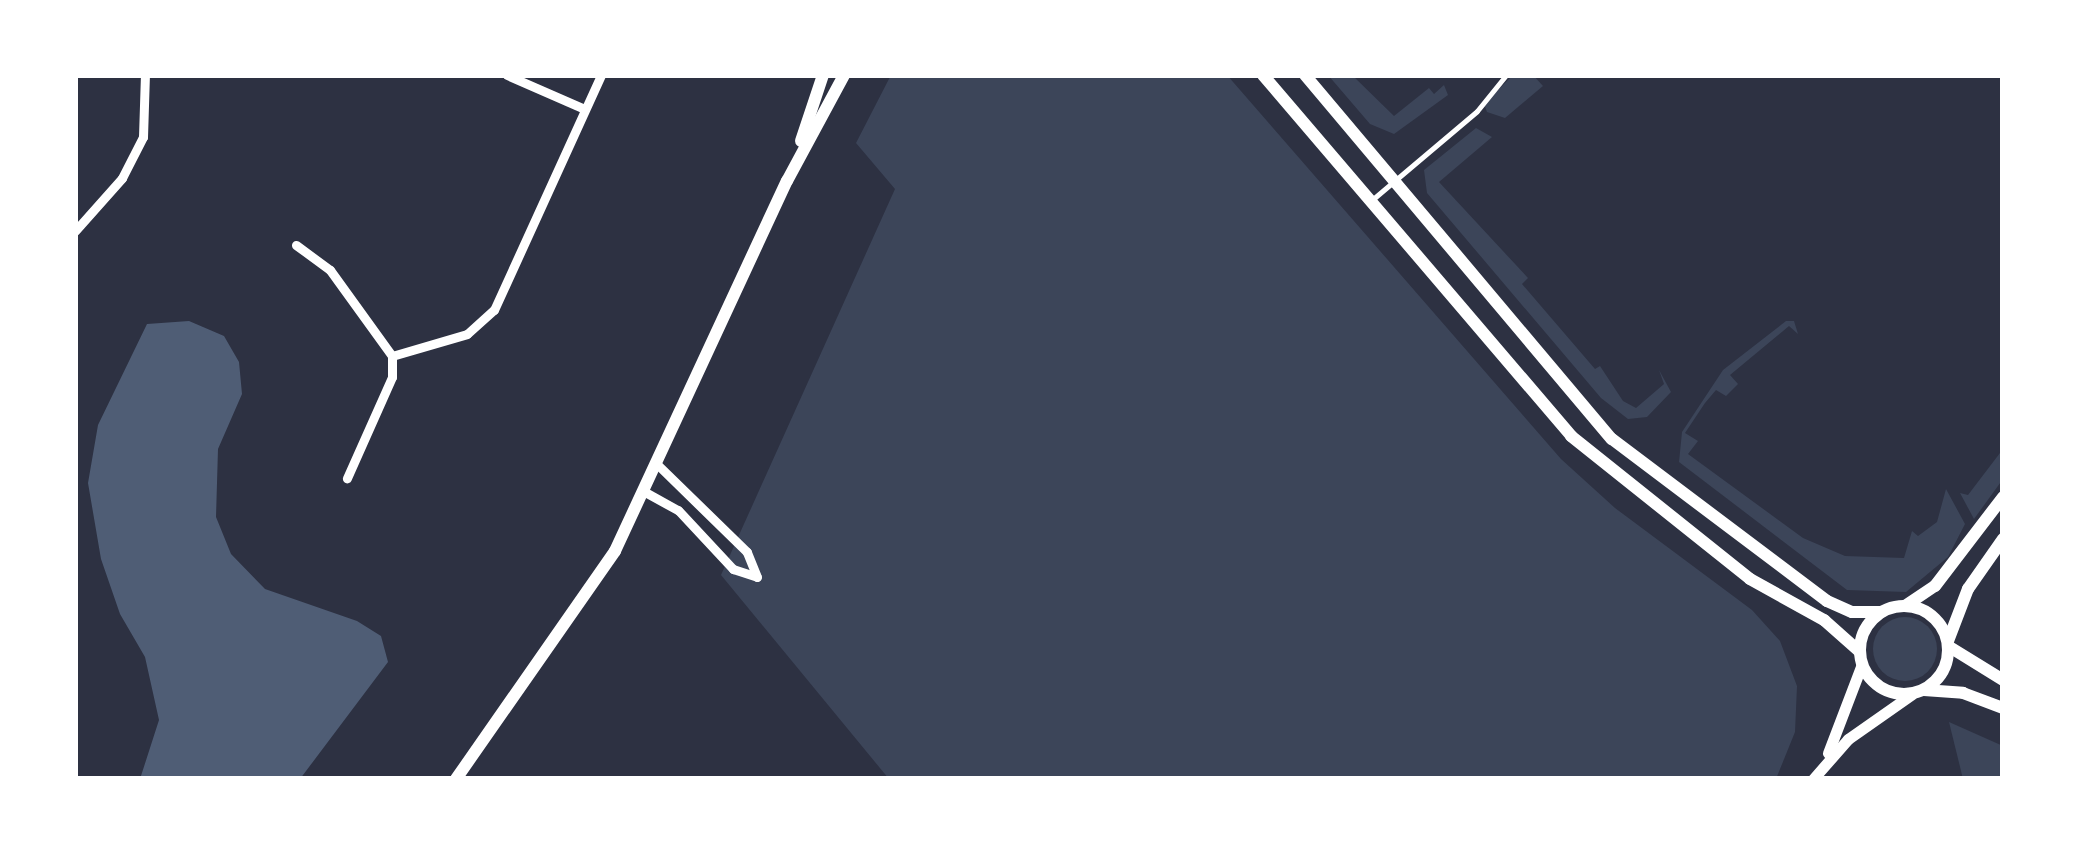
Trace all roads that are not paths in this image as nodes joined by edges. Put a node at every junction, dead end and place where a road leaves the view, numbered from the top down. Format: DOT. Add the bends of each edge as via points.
graph roads {
  1 [pos="145,75"];
  2 [pos="507,75"];
  3 [pos="601,75"];
  4 [pos="823,75"];
  5 [pos="844,75"];
  6 [pos="1263,75"];
  7 [pos="1305,75"];
  8 [pos="1506,75"];
  9 [pos="585,109"];
  10 [pos="1394,180"];
  11 [pos="787,182"];
  12 [pos="1373,199"];
  13 [pos="75,231"];
  14 [pos="296,245"];
  15 [pos="392,356"];
  16 [pos="658,465"];
  17 [pos="347,478"];
  18 [pos="645,492"];
  19 [pos="2003,497"];
  20 [pos="2003,539"];
  21 [pos="1905,606"];
  22 [pos="1881,612"];
  23 [pos="1948,643"];
  24 [pos="1861,658"];
  25 [pos="2003,680"];
  26 [pos="1918,692"];
  27 [pos="2003,708"];
  28 [pos="1816,775"];
  29 [pos="456,779"];
  1 -- 13 [label="street" via="143,137 122,178"];
  2 -- 9 [label="street"];
  3 -- 9 [label="street"];
  4 -- 11 [label="main road"];
  5 -- 11 [label="main road"];
  6 -- 12 [label="main road"];
  7 -- 10 [label="main road"];
  8 -- 10 [label="lane" via="1484,104"];
  9 -- 15 [label="street" via="494,310 467,334"];
  10 -- 12 [label="lane"];
  10 -- 22 [label="main road" via="1612,440 1827,601 1852,612"];
  11 -- 16 [label="main road"];
  12 -- 24 [label="main road" via="1571,436 1750,579 1824,620"];
  14 -- 15 [label="street" via="330,270"];
  15 -- 17 [label="street" via="392,377"];
  16 -- 18 [label="main road"];
  16 -- 18 [label="street" via="752,557 757,577 734,570 678,510"];
  18 -- 29 [label="main road" via="592,590"];
  19 -- 21 [label="main road" via="1947,572"];
  20 -- 23 [label="main road" via="1968,589"];
  21 -- 22 [label="main road"];
  21 -- 23 [label="main road" via="1929,613"];
  22 -- 24 [label="main road" via="1865,629"];
  23 -- 25 [label="main road"];
  23 -- 26 [label="main road" via="1943,672"];
  24 -- 26 [label="main road" via="1876,684"];
  24 -- 28 [label="street"];
  26 -- 27 [label="main road" via="1963,693"];
  26 -- 28 [label="street" via="1872,718"];
}
